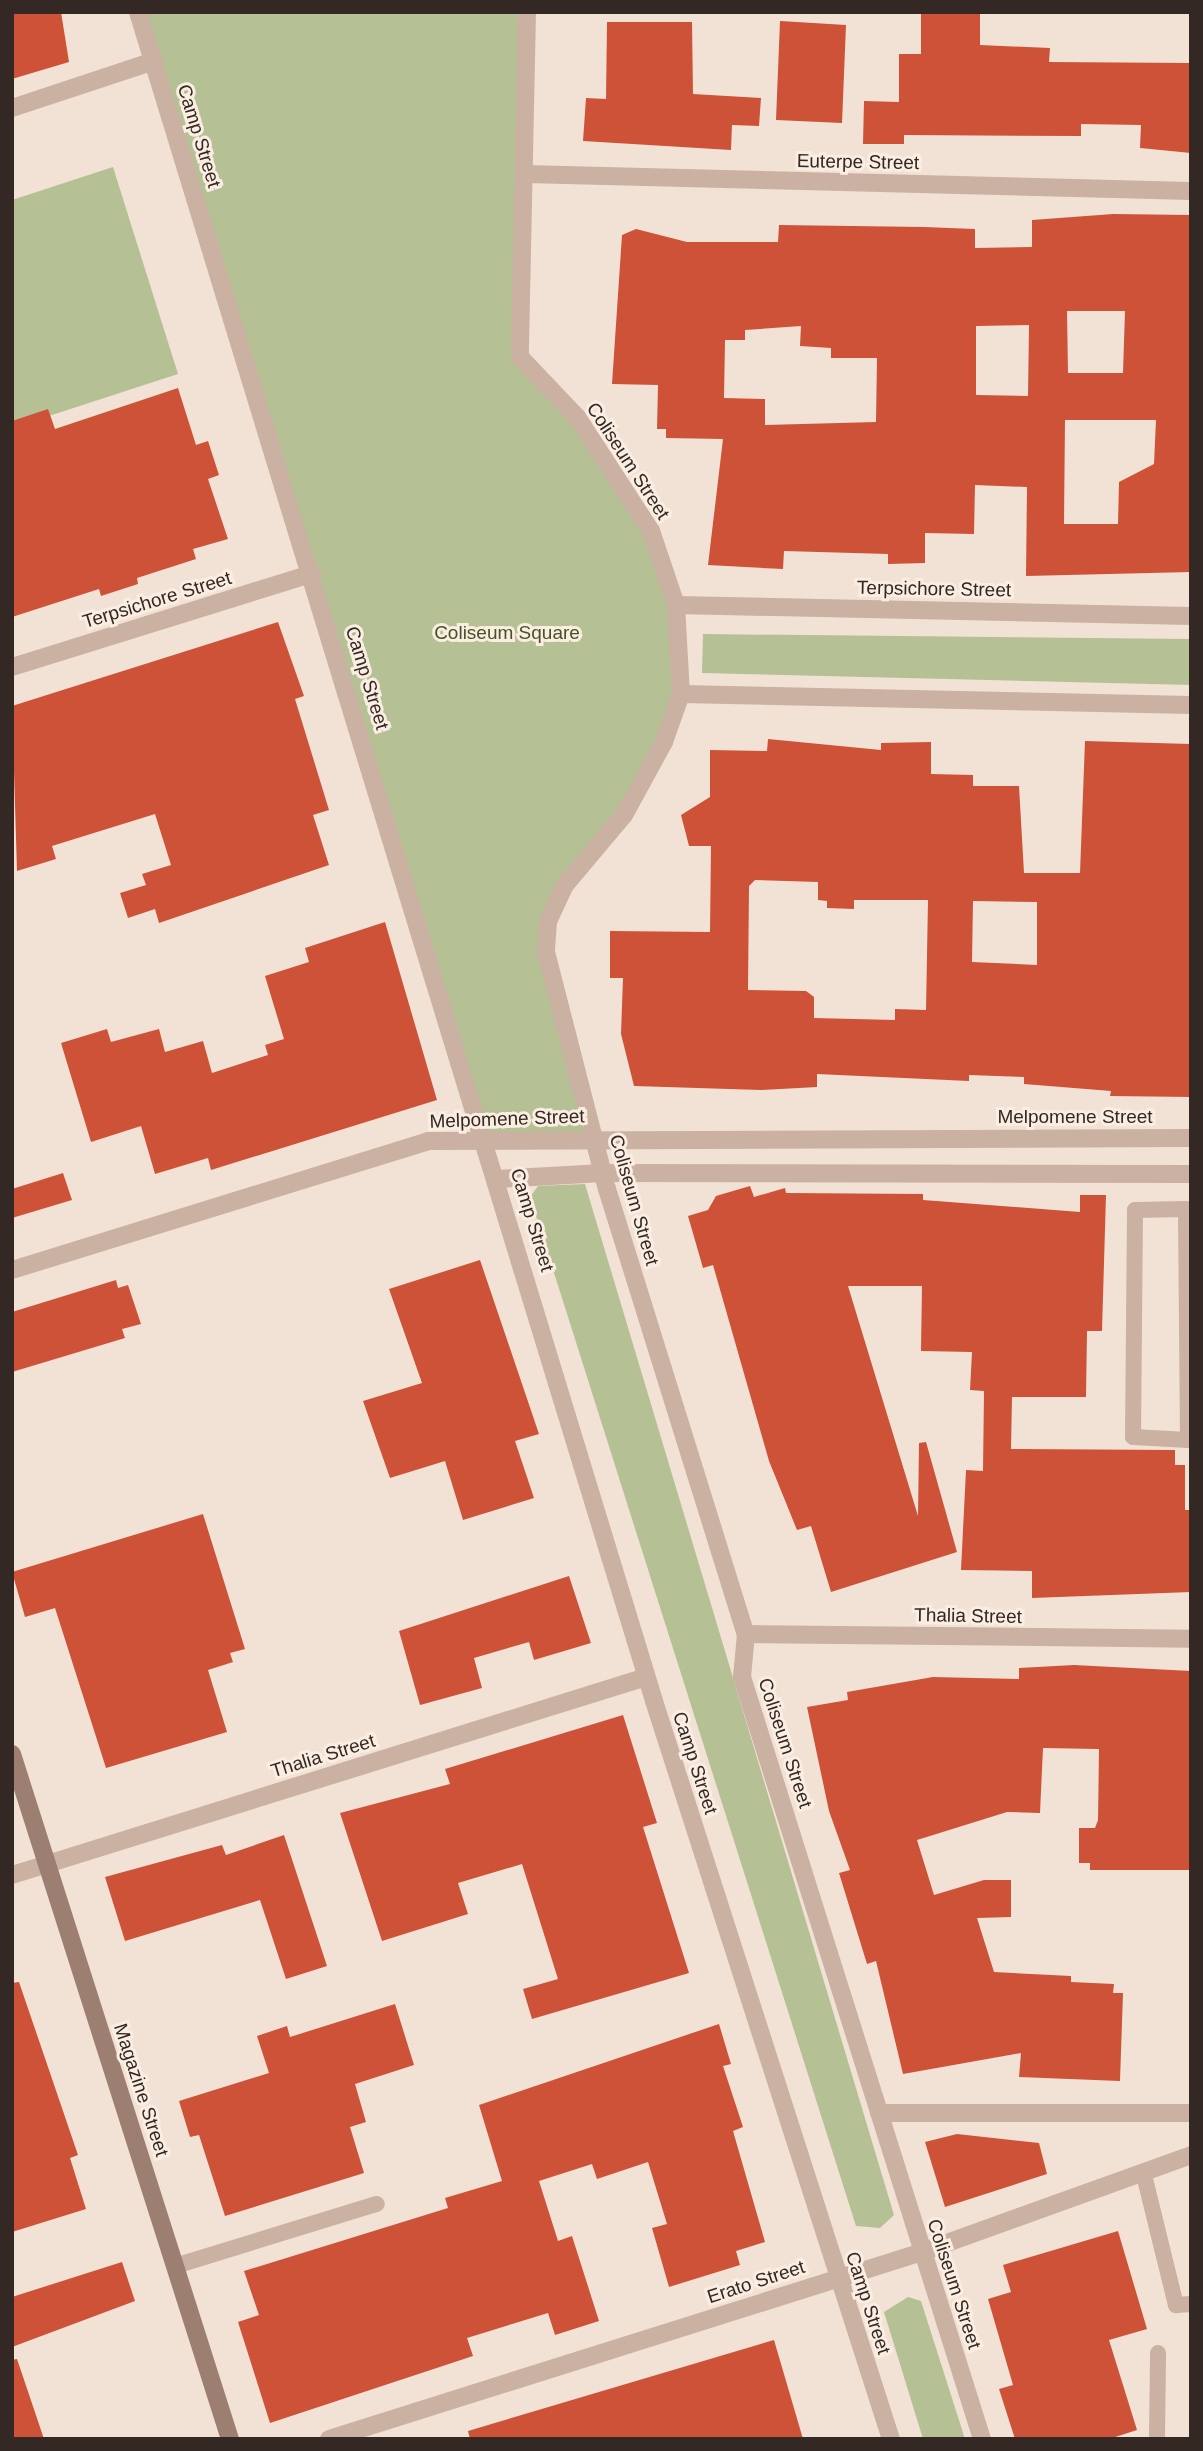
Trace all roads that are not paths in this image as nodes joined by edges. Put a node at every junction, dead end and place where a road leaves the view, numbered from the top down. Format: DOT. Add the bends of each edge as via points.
graph roads {
  1 [pos="138,12"];
  2 [pos="527,12"];
  3 [pos="154,61"];
  4 [pos="12,108"];
  5 [pos="525,174"];
  6 [pos="1191,191"];
  7 [pos="313,573"];
  8 [pos="676,605"];
  9 [pos="1191,616"];
  10 [pos="12,667"];
  11 [pos="681,694"];
  12 [pos="1191,705"];
  13 [pos="485,1137"];
  14 [pos="594,1137"];
  15 [pos="1191,1138"];
  16 [pos="603,1172"];
  17 [pos="1191,1174"];
  18 [pos="497,1179"];
  19 [pos="12,1270"];
  20 [pos="1189,1440"];
  21 [pos="746,1634"];
  22 [pos="1191,1639"];
  23 [pos="646,1677"];
  24 [pos="12,1754"];
  25 [pos="46,1864"];
  26 [pos="12,1875"];
  27 [pos="879,2113"];
  28 [pos="1191,2113"];
  29 [pos="1191,2155"];
  30 [pos="1144,2175"];
  31 [pos="377,2204"];
  32 [pos="922,2252"];
  33 [pos="175,2266"];
  34 [pos="837,2278"];
  35 [pos="1191,2304"];
  36 [pos="1158,2353"];
  37 [pos="230,2439"];
  38 [pos="330,2439"];
  39 [pos="891,2439"];
  40 [pos="982,2439"];
  41 [pos="1157,2439"];
  1 -- 3 [label="street, Camp Street"];
  2 -- 5 [label="street, Coliseum Street"];
  3 -- 4 [label="street"];
  3 -- 7 [label="street, Camp Street"];
  5 -- 6 [label="street, Euterpe Street"];
  5 -- 8 [label="street, Coliseum Street" via="520,357 577,417 651,531"];
  7 -- 10 [label="street, Terpsichore Street"];
  7 -- 13 [label="street, Camp Street"];
  8 -- 9 [label="street, Terpsichore Street"];
  8 -- 11 [label="street, Coliseum Street"];
  11 -- 12 [label="street"];
  11 -- 14 [label="street, Coliseum Street" via="664,741 624,815 565,885 548,921 546,953"];
  13 -- 14 [label="street, Melpomene Street"];
  13 -- 18 [label="street, Camp Street"];
  13 -- 19 [label="street, Melpomene Street" via="428,1141"];
  14 -- 15 [label="street, Melpomene Street"];
  14 -- 16 [label="street, Coliseum Street"];
  16 -- 17 [label="street"];
  16 -- 18 [label="street"];
  16 -- 21 [label="street, Coliseum Street"];
  18 -- 23 [label="street, Camp Street"];
  20 -- 20 [label="lane" via="1185,1209 1135,1210 1133,1437"];
  21 -- 22 [label="street, Thalia Street"];
  21 -- 27 [label="street, Coliseum Street" via="742,1677"];
  23 -- 25 [label="street, Thalia Street"];
  23 -- 34 [label="street, Camp Street"];
  24 -- 25 [label="street, Magazine Street"];
  25 -- 26 [label="street, Thalia Street"];
  25 -- 33 [label="street, Magazine Street"];
  27 -- 28 [label="street"];
  27 -- 32 [label="street, Coliseum Street"];
  29 -- 30 [label="street, Erato Street"];
  30 -- 32 [label="street, Erato Street"];
  30 -- 35 [label="lane" via="1176,2305"];
  31 -- 33 [label="lane"];
  32 -- 34 [label="street, Erato Street"];
  32 -- 40 [label="street, Coliseum Street"];
  33 -- 37 [label="street, Magazine Street"];
  34 -- 38 [label="street, Erato Street"];
  34 -- 39 [label="street, Camp Street"];
  36 -- 41 [label="lane"];
}
